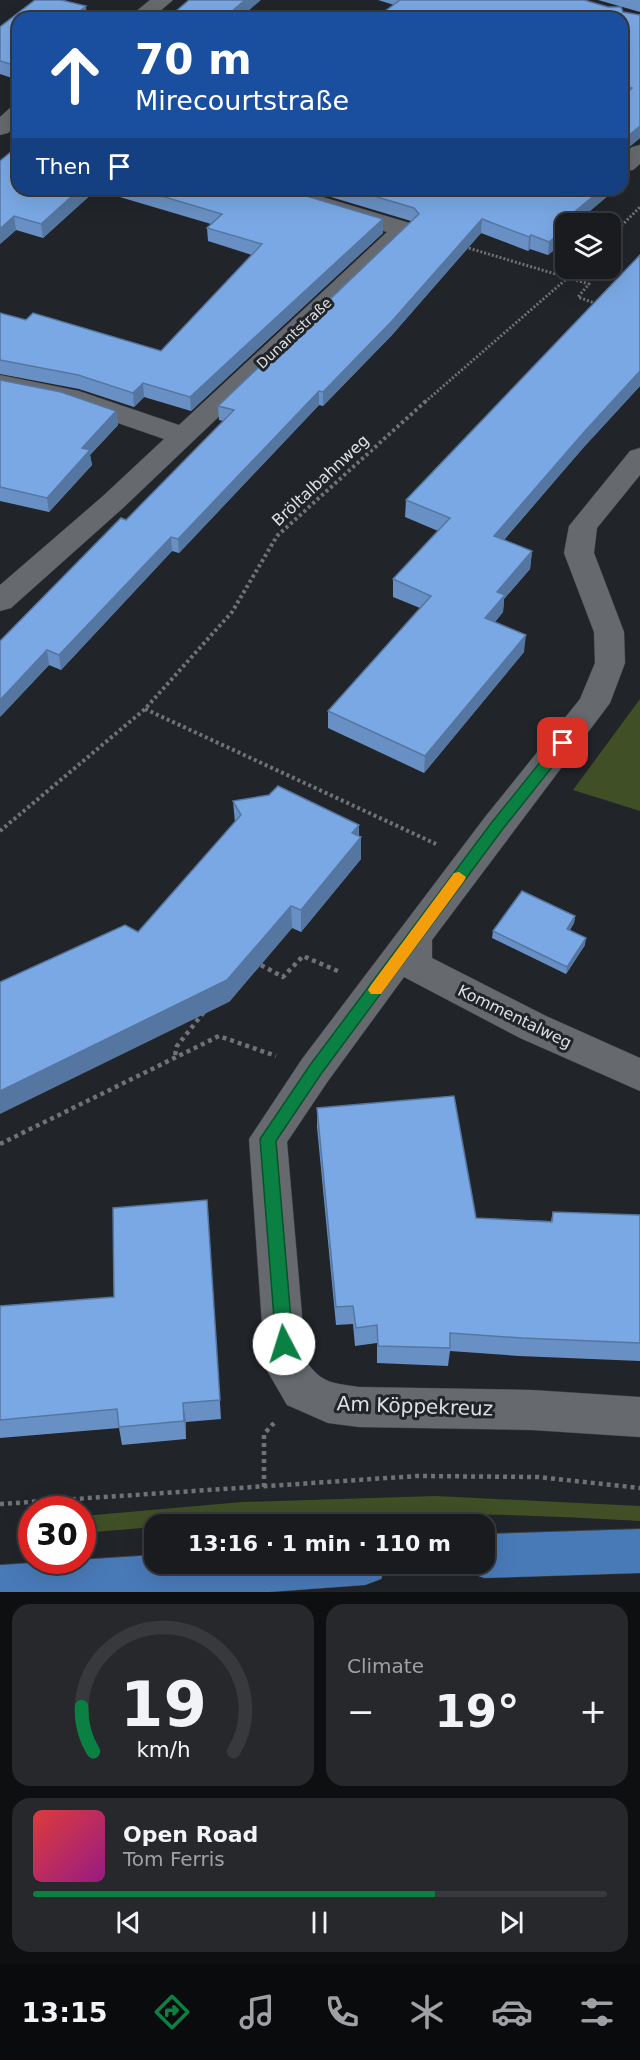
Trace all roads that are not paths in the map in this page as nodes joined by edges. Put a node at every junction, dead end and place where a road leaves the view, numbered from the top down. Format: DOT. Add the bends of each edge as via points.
graph roads {
  1 [pos="163,0"];
  2 [pos="147,12"];
  3 [pos="12,118"];
  4 [pos="0,128"];
  5 [pos="291,195"];
  6 [pos="0,383"];
  7 [pos="183,436"];
  8 [pos="640,457"];
  9 [pos="0,600"];
  10 [pos="414,939"];
  11 [pos="640,1076"];
  12 [pos="640,1417"];
  13 [pos="640,1551"];
  14 [pos="495,1556"];
  15 [pos="204,1574"];
  16 [pos="0,1588"];
  1 -- 2 [label="street"];
  3 -- 4 [label="street"];
  5 -- 7 [label="street, Dunantstraße" via="404,229"];
  6 -- 7 [label="street" via="69,397"];
  7 -- 9 [label="street, Dunantstraße"];
  8 -- 10 [label="street, Am Köppekreuz" via="583,526 579,553 609,632 610,663 594,703"];
  10 -- 11 [label="street, Kommentalweg" via="415,966"];
  10 -- 12 [label="street, Am Köppekreuz" via="268,1139 286,1367 302,1392 328,1403"];
  13 -- 14 [label="main road"];
  15 -- 16 [label="main road"];
}
